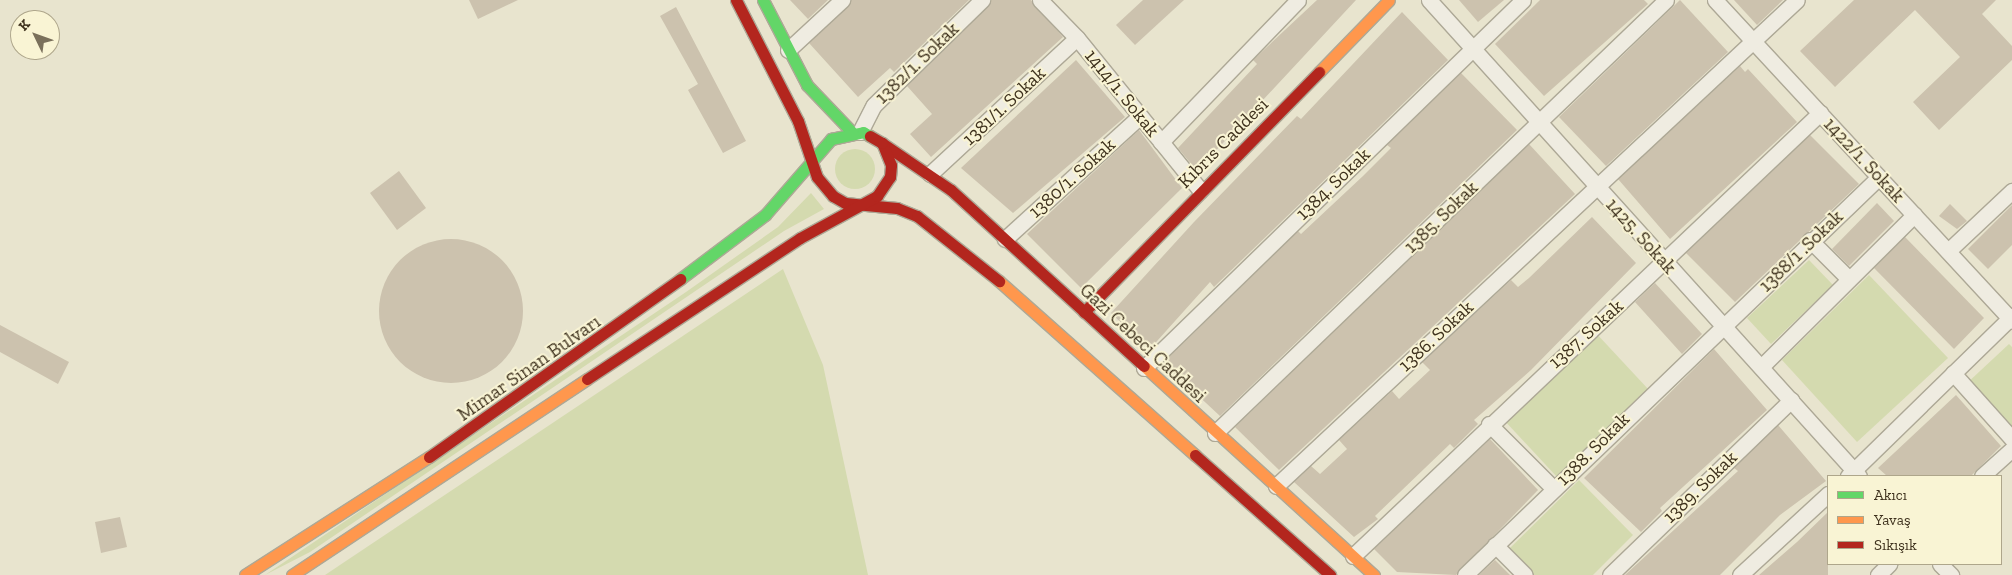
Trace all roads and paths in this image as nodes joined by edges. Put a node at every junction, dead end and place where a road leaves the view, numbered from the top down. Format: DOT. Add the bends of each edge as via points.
graph roads {
  1 [pos="736,0"];
  2 [pos="763,0"];
  3 [pos="842,0"];
  4 [pos="982,0"];
  5 [pos="1040,0"];
  6 [pos="1298,0"];
  7 [pos="1389,0"];
  8 [pos="1430,0"];
  9 [pos="1523,0"];
  10 [pos="1666,0"];
  11 [pos="1715,0"];
  12 [pos="1797,0"];
  13 [pos="1077,38"];
  14 [pos="1754,41"];
  15 [pos="1474,48"];
  16 [pos="788,50"];
  17 [pos="1820,112"];
  18 [pos="1139,117"];
  19 [pos="1539,123"];
  20 [pos="856,131"];
  21 [pos="1161,142"];
  22 [pos="882,143"];
  23 [pos="812,164"];
  24 [pos="930,174"];
  25 [pos="1879,177"];
  26 [pos="1595,185"];
  27 [pos="1200,190"];
  28 [pos="2012,191"];
  29 [pos="862,203"];
  30 [pos="1914,215"];
  31 [pos="1005,239"];
  32 [pos="1810,240"];
  33 [pos="1948,251"];
  34 [pos="1665,262"];
  35 [pos="1849,279"];
  36 [pos="1084,312"];
  37 [pos="2011,318"];
  38 [pos="1724,326"];
  39 [pos="1761,367"];
  40 [pos="1144,368"];
  41 [pos="1953,373"];
  42 [pos="1791,400"];
  43 [pos="1489,424"];
  44 [pos="1215,433"];
  45 [pos="2012,439"];
  46 [pos="2012,449"];
  47 [pos="1854,474"];
  48 [pos="1983,475"];
  49 [pos="1276,486"];
  50 [pos="1554,489"];
  51 [pos="1827,495"];
  52 [pos="1495,546"];
  53 [pos="1353,556"];
  54 [pos="1888,565"];
  55 [pos="1941,565"];
  56 [pos="245,575"];
  57 [pos="292,575"];
  58 [pos="1330,575"];
  59 [pos="1374,575"];
  60 [pos="1465,575"];
  61 [pos="1525,575"];
  62 [pos="1610,575"];
  63 [pos="1740,575"];
  64 [pos="1878,575"];
  65 [pos="1951,575"];
  1 -- 23 [label="main road" via="798,121"];
  2 -- 16 [label="main road"];
  3 -- 16 [label="street"];
  4 -- 20 [label="street, 1382/1. Sokak" via="874,105"];
  5 -- 13 [label="street, 1414/1. Sokak"];
  6 -- 21 [label="street"];
  7 -- 27 [label="main road, Kıbrıs Caddesi"];
  8 -- 15 [label="street, 1425. Sokak"];
  9 -- 15 [label="street, 1384. Sokak"];
  10 -- 19 [label="street, 1385. Sokak"];
  11 -- 14 [label="street, 1422/1. Sokak"];
  12 -- 14 [label="street, 1386. Sokak"];
  13 -- 18 [label="street, 1414/1. Sokak"];
  13 -- 24 [label="street, 1381/1. Sokak"];
  14 -- 17 [label="street, 1422/1. Sokak"];
  14 -- 26 [label="street, 1386. Sokak"];
  15 -- 19 [label="street, 1425. Sokak"];
  15 -- 40 [label="street, 1384. Sokak"];
  16 -- 20 [label="main road" via="820,103"];
  17 -- 25 [label="street, 1422/1. Sokak"];
  17 -- 34 [label="street, 1387. Sokak"];
  18 -- 21 [label="street, 1414/1. Sokak"];
  18 -- 31 [label="street, 1380/1. Sokak"];
  19 -- 26 [label="street, 1425. Sokak"];
  19 -- 44 [label="street, 1385. Sokak"];
  20 -- 22 [label="main road"];
  20 -- 23 [label="main road" via="831,139"];
  21 -- 27 [label="street, 1414/1. Sokak"];
  22 -- 24 [label="main road, Gazi Cebeci Caddesi"];
  22 -- 29 [label="main road" via="892,165 890,177 876,196"];
  23 -- 29 [label="main road" via="833,196 845,203"];
  23 -- 56 [label="main road, Mimar Sinan Bulvarı" via="764,215 607,335 454,441"];
  24 -- 31 [label="main road, Gazi Cebeci Caddesi"];
  25 -- 30 [label="street, 1422/1. Sokak"];
  25 -- 32 [label="street, 1388/1 .Sokak"];
  26 -- 34 [label="street, 1425. Sokak"];
  26 -- 49 [label="street, 1386. Sokak"];
  27 -- 36 [label="main road, Kıbrıs Caddesi"];
  28 -- 33 [label="street"];
  29 -- 57 [label="main road" via="800,238"];
  29 -- 58 [label="main road" via="917,216 958,245"];
  30 -- 33 [label="street, 1422/1. Sokak"];
  30 -- 35 [label="street"];
  31 -- 36 [label="main road, Gazi Cebeci Caddesi"];
  32 -- 35 [label="street"];
  32 -- 38 [label="street, 1388/1 .Sokak"];
  33 -- 37 [label="street, 1422/1. Sokak"];
  34 -- 38 [label="street, 1425. Sokak"];
  34 -- 43 [label="street, 1387. Sokak"];
  35 -- 39 [label="street"];
  36 -- 40 [label="main road, Gazi Cebeci Caddesi"];
  37 -- 41 [label="street, 1425. Sokak"];
  38 -- 39 [label="street, 1425. Sokak"];
  38 -- 50 [label="street, 1388. Sokak"];
  39 -- 42 [label="street, 1425. Sokak"];
  40 -- 44 [label="main road, Gazi Cebeci Caddesi"];
  41 -- 45 [label="street"];
  41 -- 47 [label="street, 1425. Sokak"];
  42 -- 47 [label="street, 1425. Sokak"];
  42 -- 62 [label="street, 1389. Sokak"];
  43 -- 50 [label="street"];
  43 -- 53 [label="street, 1387. Sokak"];
  44 -- 49 [label="main road, Gazi Cebeci Caddesi"];
  46 -- 48 [label="street"];
  49 -- 53 [label="main road, Gazi Cebeci Caddesi"];
  50 -- 52 [label="street, 1388. Sokak"];
  51 -- 63 [label="street"];
  52 -- 60 [label="street, 1388. Sokak"];
  52 -- 61 [label="street"];
  53 -- 59 [label="main road, Gazi Cebeci Caddesi"];
  54 -- 64 [label="street"];
  55 -- 65 [label="street"];
}
